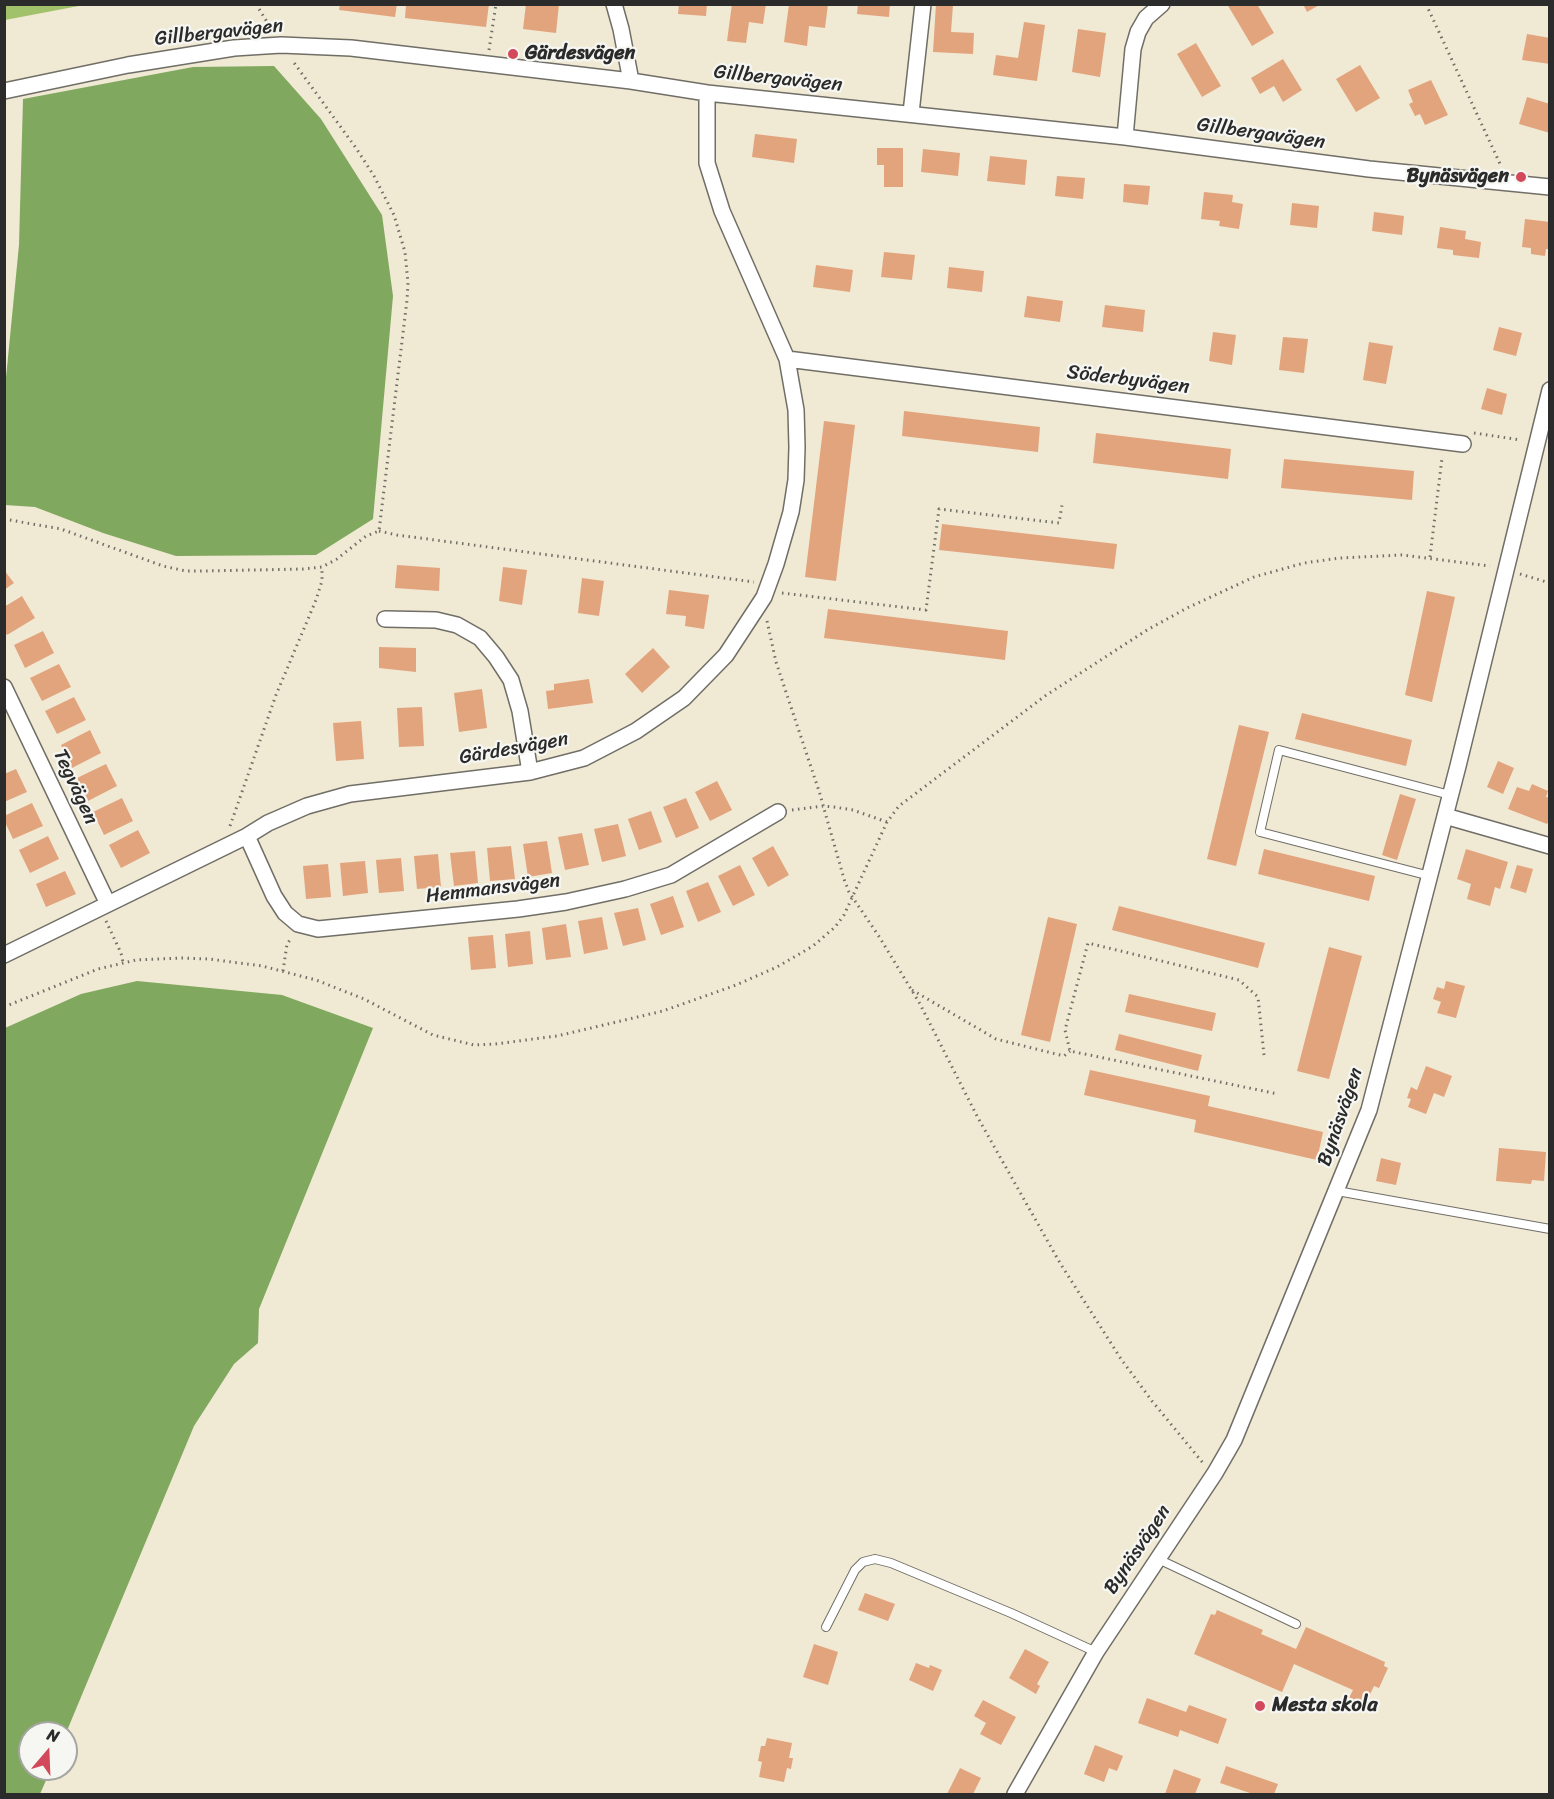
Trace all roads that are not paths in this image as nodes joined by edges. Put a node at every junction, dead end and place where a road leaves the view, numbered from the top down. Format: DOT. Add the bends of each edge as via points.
graph roads {
  1 [pos="614,4"];
  2 [pos="922,4"];
  3 [pos="1162,4"];
  4 [pos="631,81"];
  5 [pos="4,91"];
  6 [pos="706,93"];
  7 [pos="911,113"];
  8 [pos="1125,137"];
  9 [pos="1550,188"];
  10 [pos="787,359"];
  11 [pos="1550,390"];
  12 [pos="1547,411"];
  13 [pos="1463,444"];
  14 [pos="386,619"];
  15 [pos="4,687"];
  16 [pos="530,772"];
  17 [pos="1450,795"];
  18 [pos="778,812"];
  19 [pos="1445,816"];
  20 [pos="241,838"];
  21 [pos="1550,846"];
  22 [pos="1430,876"];
  23 [pos="104,907"];
  24 [pos="4,956"];
  25 [pos="1337,1191"];
  26 [pos="1550,1229"];
  27 [pos="1158,1559"];
  28 [pos="1296,1624"];
  29 [pos="826,1627"];
  30 [pos="1096,1652"];
  31 [pos="1015,1794"];
  1 -- 4 [label="street"];
  2 -- 7 [label="street"];
  3 -- 8 [label="street" via="1146,18 1133,49"];
  4 -- 5 [label="street, Gillbergavägen" via="351,48 281,45 196,53"];
  4 -- 6 [label="street, Gillbergavägen"];
  6 -- 7 [label="street, Gillbergavägen"];
  6 -- 10 [label="street, Gärdesvägen" via="707,163 713,187"];
  7 -- 8 [label="street, Gillbergavägen"];
  8 -- 9 [label="street, Gillbergavägen"];
  10 -- 13 [label="street, Söderbyvägen"];
  10 -- 16 [label="street, Gärdesvägen" via="795,410 796,480 772,590 726,655 684,698 636,731 584,758"];
  11 -- 12 [label="street, Bynäsvägen"];
  12 -- 17 [label="street, Bynäsvägen"];
  14 -- 16 [label="street" via="436,620 457,625 480,638 511,680"];
  15 -- 23 [label="street, Tegvägen"];
  16 -- 20 [label="street, Gärdesvägen" via="350,794 307,806"];
  17 -- 19 [label="street, Bynäsvägen"];
  17 -- 22 [label="lane" via="1279,750 1260,831"];
  18 -- 20 [label="street, Hemmansvägen" via="671,875 615,891 518,909 318,929 298,924 285,914"];
  19 -- 21 [label="street"];
  19 -- 22 [label="street, Bynäsvägen"];
  20 -- 23 [label="street, Gärdesvägen"];
  22 -- 25 [label="street, Bynäsvägen" via="1370,1110"];
  23 -- 24 [label="street, Gärdesvägen"];
  25 -- 26 [label="lane"];
  25 -- 27 [label="street, Bynäsvägen" via="1234,1440"];
  27 -- 28 [label="lane"];
  27 -- 30 [label="street, Bynäsvägen"];
  29 -- 30 [label="lane" via="855,1570 863,1562 875,1559"];
  30 -- 31 [label="street, Bynäsvägen"];
}
